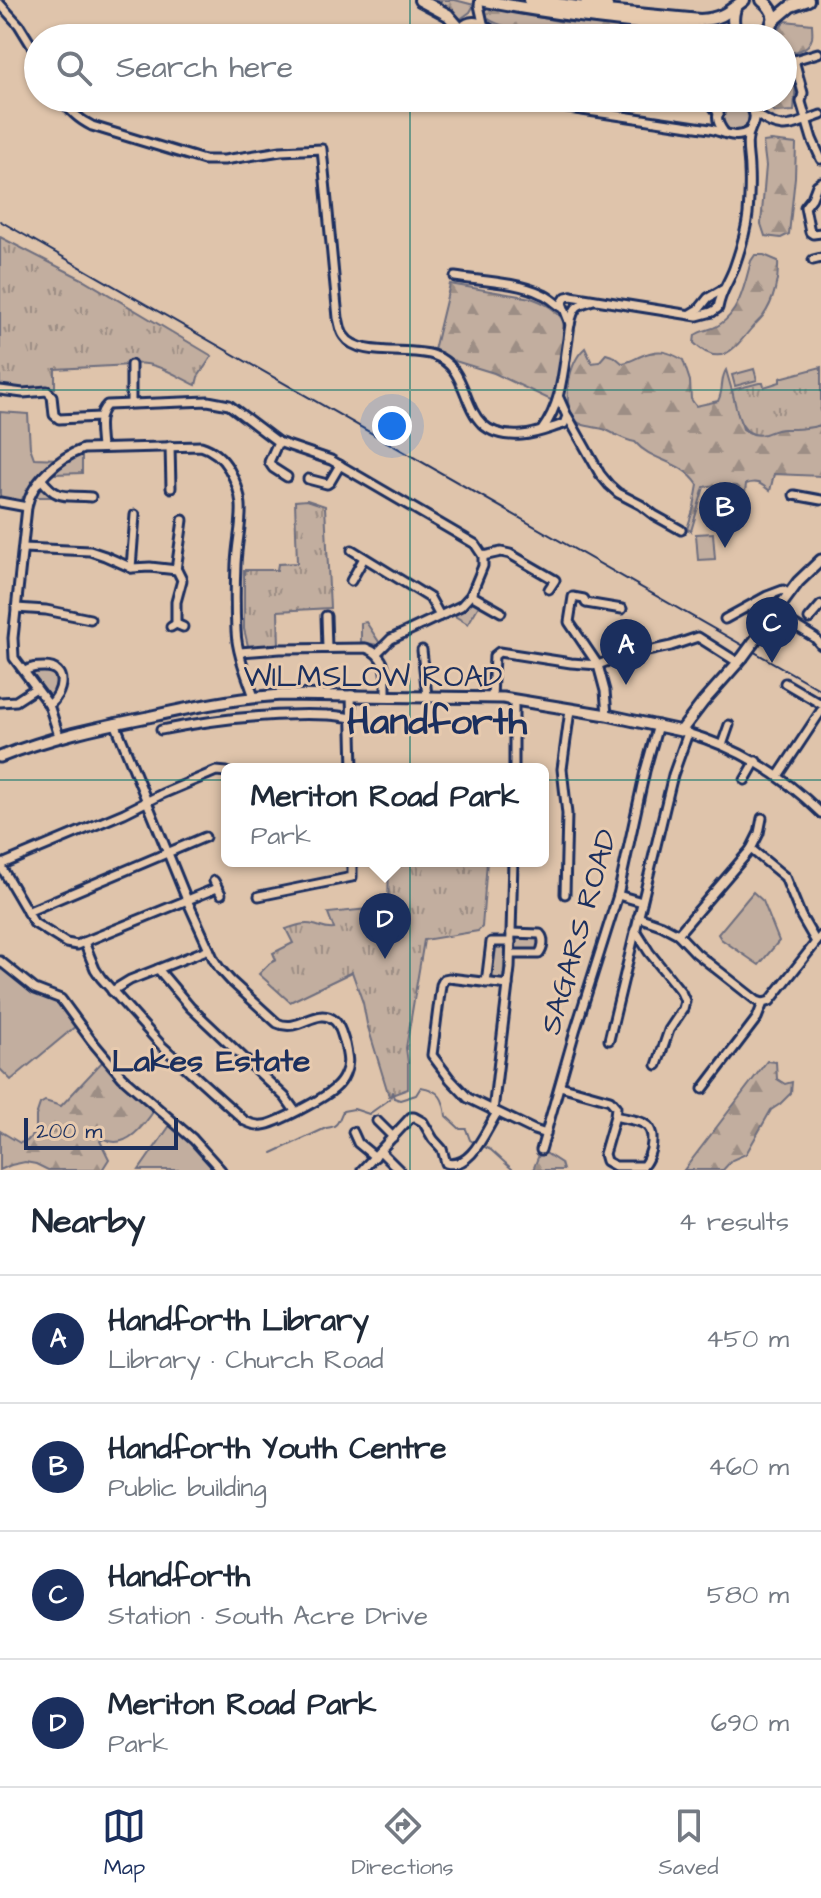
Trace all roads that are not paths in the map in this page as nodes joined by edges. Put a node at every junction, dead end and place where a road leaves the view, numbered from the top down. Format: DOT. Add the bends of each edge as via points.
graph roads {
  1 [pos="420,0"];
  2 [pos="480,0"];
  3 [pos="529,0"];
  4 [pos="586,0"];
  5 [pos="762,0"];
  6 [pos="808,0"];
  7 [pos="0,4"];
  8 [pos="740,4"];
  9 [pos="665,18"];
  10 [pos="453,24"];
  11 [pos="483,24"];
  12 [pos="635,24"];
  13 [pos="735,24"];
  14 [pos="770,24"];
  15 [pos="774,24"];
  16 [pos="24,33"];
  17 [pos="818,53"];
  18 [pos="797,59"];
  19 [pos="797,71"];
  20 [pos="71,112"];
  21 [pos="589,112"];
  22 [pos="715,112"];
  23 [pos="723,112"];
  24 [pos="753,112"];
  25 [pos="757,112"];
  26 [pos="821,115"];
  27 [pos="718,117"];
  28 [pos="807,121"];
  29 [pos="767,122"];
  30 [pos="710,129"];
  31 [pos="750,129"];
  32 [pos="724,132"];
  33 [pos="735,136"];
  34 [pos="817,142"];
  35 [pos="747,151"];
  36 [pos="821,159"];
  37 [pos="821,182"];
  38 [pos="805,207"];
  39 [pos="795,208"];
  40 [pos="820,233"];
  41 [pos="821,243"];
  42 [pos="455,277"];
  43 [pos="723,290"];
  44 [pos="568,296"];
  45 [pos="548,297"];
  46 [pos="710,297"];
  47 [pos="593,300"];
  48 [pos="719,303"];
  49 [pos="704,304"];
  50 [pos="563,308"];
  51 [pos="576,308"];
  52 [pos="712,312"];
  53 [pos="690,314"];
  54 [pos="570,324"];
  55 [pos="131,365"];
  56 [pos="0,390"];
  57 [pos="559,398"];
  58 [pos="131,403"];
  59 [pos="566,414"];
  60 [pos="552,415"];
  61 [pos="100,417"];
  62 [pos="559,425"];
  63 [pos="542,430"];
  64 [pos="575,430"];
  65 [pos="278,442"];
  66 [pos="170,446"];
  67 [pos="101,448"];
  68 [pos="340,465"];
  69 [pos="287,477"];
  70 [pos="308,479"];
  71 [pos="42,480"];
  72 [pos="324,484"];
  73 [pos="170,488"];
  74 [pos="320,493"];
  75 [pos="794,495"];
  76 [pos="91,497"];
  77 [pos="821,500"];
  78 [pos="0,502"];
  79 [pos="27,507"];
  80 [pos="135,515"];
  81 [pos="183,520"];
  82 [pos="681,530"];
  83 [pos="23,548"];
  84 [pos="352,550"];
  85 [pos="483,556"];
  86 [pos="364,558"];
  87 [pos="821,560"];
  88 [pos="131,568"];
  89 [pos="176,570"];
  90 [pos="351,581"];
  91 [pos="549,589"];
  92 [pos="789,594"];
  93 [pos="471,595"];
  94 [pos="821,605"];
  95 [pos="16,608"];
  96 [pos="622,609"];
  97 [pos="501,612"];
  98 [pos="775,613"];
  99 [pos="326,616"];
  100 [pos="440,616"];
  101 [pos="90,619"];
  102 [pos="725,619"];
  103 [pos="809,619"];
  104 [pos="177,626"];
  105 [pos="590,633"];
  106 [pos="580,638"];
  107 [pos="821,645"];
  108 [pos="327,648"];
  109 [pos="422,650"];
  110 [pos="240,652"];
  111 [pos="377,653"];
  112 [pos="740,660"];
  113 [pos="598,665"];
  114 [pos="25,671"];
  115 [pos="785,683"];
  116 [pos="36,688"];
  117 [pos="351,695"];
  118 [pos="386,695"];
  119 [pos="427,696"];
  120 [pos="254,697"];
  121 [pos="492,698"];
  122 [pos="514,700"];
  123 [pos="0,702"];
  124 [pos="821,704"];
  125 [pos="49,705"];
  126 [pos="570,710"];
  127 [pos="821,711"];
  128 [pos="607,715"];
  129 [pos="352,718"];
  130 [pos="115,723"];
  131 [pos="658,725"];
  132 [pos="729,725"];
  133 [pos="161,730"];
  134 [pos="684,732"];
  135 [pos="59,736"];
  136 [pos="722,745"];
  137 [pos="0,757"];
  138 [pos="756,761"];
  139 [pos="353,763"];
  140 [pos="514,763"];
  141 [pos="221,771"];
  142 [pos="778,776"];
  143 [pos="745,780"];
  144 [pos="146,802"];
  145 [pos="821,813"];
  146 [pos="762,818"];
  147 [pos="205,837"];
  148 [pos="751,849"];
  149 [pos="168,853"];
  150 [pos="0,865"];
  151 [pos="352,867"];
  152 [pos="513,867"];
  153 [pos="217,888"];
  154 [pos="565,894"];
  155 [pos="618,895"];
  156 [pos="259,896"];
  157 [pos="187,900"];
  158 [pos="642,902"];
  159 [pos="27,912"];
  160 [pos="638,917"];
  161 [pos="635,930"];
  162 [pos="678,934"];
  163 [pos="511,938"];
  164 [pos="819,939"];
  165 [pos="84,942"];
  166 [pos="209,949"];
  167 [pos="511,954"];
  168 [pos="0,961"];
  169 [pos="158,969"];
  170 [pos="486,983"];
  171 [pos="508,985"];
  172 [pos="112,991"];
  173 [pos="763,1003"];
  174 [pos="609,1040"];
  175 [pos="657,1065"];
  176 [pos="560,1086"];
  177 [pos="703,1089"];
  178 [pos="295,1111"];
  179 [pos="495,1112"];
  180 [pos="615,1116"];
  181 [pos="377,1121"];
  182 [pos="353,1132"];
  183 [pos="546,1134"];
  184 [pos="393,1137"];
  185 [pos="541,1150"];
  186 [pos="378,1154"];
  187 [pos="447,1164"];
  188 [pos="634,1168"];
  189 [pos="221,1170"];
  190 [pos="362,1170"];
  191 [pos="399,1170"];
  192 [pos="439,1170"];
  1 -- 10 [label="highway" via="448,15"];
  2 -- 11 [label="street"];
  2 -- 12 [label="highway"];
  3 -- 9 [label="highway"];
  4 -- 9 [label="highway"];
  5 -- 14 [label="highway" via="772,13"];
  6 -- 15 [label="highway" via="791,6"];
  7 -- 16 [label="street"];
  8 -- 9 [label="highway" via="713,19"];
  8 -- 13 [label="highway"];
  17 -- 18 [label="street"];
  19 -- 28 [label="street"];
  20 -- 63 [label="street" via="92,126 204,160 322,149 338,318 345,339 364,348 432,354 457,374 479,422 515,435"];
  21 -- 30 [label="street"];
  22 -- 27 [label="street"];
  23 -- 27 [label="street"];
  24 -- 31 [label="street"];
  25 -- 29 [label="street"];
  26 -- 28 [label="street"];
  27 -- 30 [label="street"];
  27 -- 32 [label="street"];
  28 -- 29 [label="street" via="788,127"];
  28 -- 34 [label="street"];
  29 -- 31 [label="street"];
  30 -- 32 [label="street"];
  31 -- 33 [label="street"];
  31 -- 35 [label="street"];
  32 -- 33 [label="street"];
  33 -- 35 [label="street"];
  34 -- 36 [label="street"];
  35 -- 43 [label="street" via="747,216"];
  37 -- 38 [label="street"];
  38 -- 39 [label="street"];
  38 -- 40 [label="street" via="807,227"];
  40 -- 41 [label="street"];
  42 -- 45 [label="street"];
  43 -- 46 [label="street"];
  43 -- 48 [label="street"];
  44 -- 45 [label="street"];
  44 -- 47 [label="street"];
  44 -- 50 [label="street"];
  44 -- 51 [label="street" via="577,300"];
  45 -- 50 [label="street"];
  46 -- 48 [label="street"];
  46 -- 49 [label="street"];
  47 -- 51 [label="street"];
  47 -- 53 [label="street"];
  48 -- 52 [label="street"];
  49 -- 52 [label="street"];
  49 -- 53 [label="street"];
  50 -- 51 [label="street"];
  50 -- 54 [label="street"];
  51 -- 54 [label="street"];
  52 -- 53 [label="street"];
  54 -- 57 [label="street"];
  55 -- 58 [label="street"];
  56 -- 61 [label="street" via="47,391 59,419"];
  57 -- 59 [label="street"];
  57 -- 60 [label="street"];
  58 -- 61 [label="street" via="107,405"];
  58 -- 65 [label="street" via="229,405"];
  59 -- 60 [label="street" via="558,410"];
  59 -- 62 [label="street"];
  59 -- 64 [label="street"];
  60 -- 62 [label="street"];
  60 -- 63 [label="street"];
  61 -- 67 [label="street"];
  62 -- 63 [label="street"];
  62 -- 64 [label="street"];
  64 -- 82 [label="street" via="609,485"];
  65 -- 68 [label="street"];
  65 -- 69 [label="street" via="269,462"];
  66 -- 67 [label="street"];
  66 -- 73 [label="street"];
  66 -- 110 [label="street" via="201,446 216,453 239,488"];
  67 -- 71 [label="street" via="70,454"];
  68 -- 72 [label="street"];
  68 -- 85 [label="street" via="475,544"];
  70 -- 72 [label="street"];
  71 -- 76 [label="street" via="58,495"];
  71 -- 79 [label="street" via="31,491"];
  72 -- 74 [label="street"];
  75 -- 77 [label="street"];
  78 -- 79 [label="street"];
  79 -- 83 [label="street"];
  80 -- 88 [label="street"];
  81 -- 89 [label="street"];
  83 -- 88 [label="street" via="74,545"];
  83 -- 95 [label="street"];
  84 -- 86 [label="street"];
  85 -- 91 [label="street" via="510,554 555,580"];
  85 -- 93 [label="street"];
  86 -- 90 [label="street"];
  86 -- 100 [label="street" via="430,598"];
  87 -- 92 [label="main road"];
  88 -- 89 [label="street"];
  89 -- 104 [label="street" via="182,580"];
  92 -- 98 [label="main road"];
  92 -- 102 [label="street" via="773,593"];
  93 -- 97 [label="street"];
  93 -- 100 [label="street"];
  94 -- 103 [label="street"];
  95 -- 101 [label="street"];
  95 -- 114 [label="street" via="12,647"];
  96 -- 106 [label="street" via="573,597 569,615"];
  98 -- 107 [label="street"];
  98 -- 112 [label="main road, bridge"];
  99 -- 108 [label="street"];
  100 -- 111 [label="street" via="387,641"];
  105 -- 106 [label="street"];
  106 -- 113 [label="street"];
  108 -- 110 [label="street"];
  108 -- 111 [label="street"];
  109 -- 119 [label="street"];
  110 -- 120 [label="street"];
  111 -- 118 [label="street" via="386,672"];
  112 -- 113 [label="street" via="698,637"];
  112 -- 134 [label="main road"];
  113 -- 121 [label="street" via="499,652 494,656"];
  113 -- 128 [label="street"];
  114 -- 116 [label="street"];
  114 -- 125 [label="street" via="58,671 60,690"];
  115 -- 124 [label="street"];
  116 -- 123 [label="street" via="16,701"];
  116 -- 125 [label="street"];
  117 -- 118 [label="main road, WILMSLOW ROAD"];
  117 -- 120 [label="main road, WILMSLOW ROAD"];
  117 -- 129 [label="street"];
  118 -- 119 [label="main road, WILMSLOW ROAD"];
  119 -- 121 [label="main road, WILMSLOW ROAD"];
  120 -- 130 [label="main road, WILMSLOW ROAD"];
  121 -- 122 [label="main road, WILMSLOW ROAD"];
  122 -- 126 [label="main road, WILMSLOW ROAD"];
  122 -- 140 [label="street"];
  125 -- 135 [label="street"];
  126 -- 128 [label="main road, WILMSLOW ROAD"];
  126 -- 154 [label="street" via="562,769"];
  127 -- 142 [label="street"];
  128 -- 131 [label="main road, WILMSLOW ROAD"];
  129 -- 133 [label="street, WILMSLOW ROAD" via="263,715"];
  129 -- 139 [label="street"];
  130 -- 135 [label="main road, WILMSLOW ROAD"];
  130 -- 144 [label="street"];
  131 -- 134 [label="main road, WILMSLOW ROAD"];
  131 -- 155 [label="street, SAGARS ROAD"];
  132 -- 136 [label="street"];
  134 -- 136 [label="street, WILMSLOW ROAD"];
  134 -- 158 [label="street"];
  135 -- 137 [label="main road, WILMSLOW ROAD"];
  136 -- 138 [label="street, WILMSLOW ROAD"];
  138 -- 142 [label="street, WILMSLOW ROAD"];
  138 -- 143 [label="street"];
  141 -- 144 [label="street"];
  142 -- 145 [label="street, WILMSLOW ROAD"];
  144 -- 149 [label="street"];
  144 -- 150 [label="street"];
  146 -- 148 [label="street"];
  147 -- 149 [label="street"];
  148 -- 162 [label="street"];
  148 -- 164 [label="street" via="785,877 801,916"];
  149 -- 157 [label="street"];
  149 -- 159 [label="street"];
  150 -- 159 [label="street"];
  151 -- 156 [label="street" via="352,877"];
  152 -- 163 [label="street"];
  153 -- 157 [label="street"];
  155 -- 158 [label="street"];
  155 -- 176 [label="street, SAGARS ROAD"];
  157 -- 165 [label="street"];
  157 -- 166 [label="street"];
  158 -- 160 [label="street"];
  159 -- 165 [label="street" via="34,923 66,943"];
  160 -- 161 [label="street"];
  160 -- 162 [label="street"];
  161 -- 174 [label="street"];
  161 -- 175 [label="street" via="685,1001"];
  162 -- 173 [label="street"];
  163 -- 167 [label="street"];
  163 -- 167 [label="street" via="543,938 539,954"];
  163 -- 170 [label="street" via="491,942"];
  164 -- 173 [label="street"];
  165 -- 172 [label="street"];
  166 -- 169 [label="street"];
  166 -- 178 [label="street" via="220,969 277,1023 289,1027 320,1016 338,1025 348,1056 346,1073 334,1090"];
  167 -- 171 [label="street"];
  168 -- 189 [label="street" via="35,989 61,999 122,1077"];
  169 -- 172 [label="street"];
  169 -- 178 [label="street"];
  170 -- 171 [label="street"];
  170 -- 179 [label="street" via="443,981 432,1053 461,1092"];
  171 -- 179 [label="street"];
  172 -- 178 [label="street" via="162,1046 245,1121 267,1125"];
  173 -- 177 [label="street"];
  176 -- 180 [label="street" via="610,1100"];
  176 -- 183 [label="street, SAGARS ROAD"];
  179 -- 183 [label="street"];
  179 -- 187 [label="street" via="477,1150 458,1164"];
  180 -- 188 [label="street" via="606,1161"];
  180 -- 188 [label="street" via="646,1125 653,1133 647,1163"];
  181 -- 184 [label="street"];
  182 -- 186 [label="street" via="358,1143"];
  183 -- 185 [label="street, SAGARS ROAD"];
  184 -- 186 [label="street"];
  184 -- 187 [label="street" via="417,1117"];
  186 -- 190 [label="street"];
  186 -- 191 [label="street"];
  187 -- 192 [label="street"];
}
